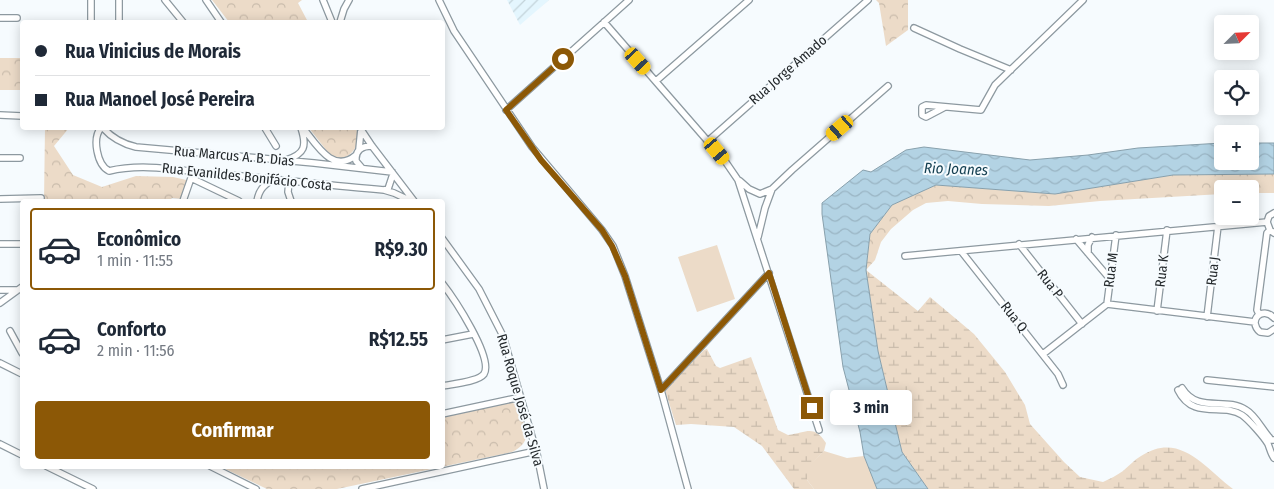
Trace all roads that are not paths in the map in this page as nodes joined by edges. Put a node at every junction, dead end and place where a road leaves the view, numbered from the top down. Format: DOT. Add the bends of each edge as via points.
graph roads {
  1 [pos="91,0"];
  2 [pos="119,0"];
  3 [pos="166,0"];
  4 [pos="323,0"];
  5 [pos="349,0"];
  6 [pos="439,0"];
  7 [pos="629,0"];
  8 [pos="749,0"];
  9 [pos="868,0"];
  10 [pos="1083,0"];
  11 [pos="207,1"];
  12 [pos="0,18"];
  13 [pos="17,18"];
  14 [pos="91,20"];
  15 [pos="119,20"];
  16 [pos="181,20"];
  17 [pos="220,20"];
  18 [pos="331,20"];
  19 [pos="341,20"];
  20 [pos="604,22"];
  21 [pos="914,28"];
  22 [pos="1012,70"];
  23 [pos="656,81"];
  24 [pos="888,86"];
  25 [pos="945,107"];
  26 [pos="506,110"];
  27 [pos="0,116"];
  28 [pos="20,116"];
  29 [pos="100,130"];
  30 [pos="104,130"];
  31 [pos="266,130"];
  32 [pos="302,130"];
  33 [pos="304,130"];
  34 [pos="360,130"];
  35 [pos="361,130"];
  36 [pos="708,141"];
  37 [pos="276,146"];
  38 [pos="372,146"];
  39 [pos="319,148"];
  40 [pos="302,149"];
  41 [pos="358,152"];
  42 [pos="380,157"];
  43 [pos="0,158"];
  44 [pos="20,158"];
  45 [pos="284,160"];
  46 [pos="306,163"];
  47 [pos="314,163"];
  48 [pos="362,168"];
  49 [pos="372,169"];
  50 [pos="193,172"];
  51 [pos="393,173"];
  52 [pos="191,178"];
  53 [pos="273,180"];
  54 [pos="738,180"];
  55 [pos="289,181"];
  56 [pos="404,187"];
  57 [pos="772,189"];
  58 [pos="386,190"];
  59 [pos="394,193"];
  60 [pos="41,198"];
  61 [pos="0,199"];
  62 [pos="184,199"];
  63 [pos="235,199"];
  64 [pos="258,199"];
  65 [pos="290,199"];
  66 [pos="408,199"];
  67 [pos="412,199"];
  68 [pos="1274,213"];
  69 [pos="1267,222"];
  70 [pos="1218,226"];
  71 [pos="1167,230"];
  72 [pos="1272,232"];
  73 [pos="1116,235"];
  74 [pos="758,237"];
  75 [pos="1092,237"];
  76 [pos="1076,239"];
  77 [pos="445,242"];
  78 [pos="0,244"];
  79 [pos="20,244"];
  80 [pos="1019,244"];
  81 [pos="961,250"];
  82 [pos="1088,253"];
  83 [pos="905,256"];
  84 [pos="1112,258"];
  85 [pos="1096,263"];
  86 [pos="769,273"];
  87 [pos="1110,278"];
  88 [pos="445,287"];
  89 [pos="20,288"];
  90 [pos="0,290"];
  91 [pos="449,292"];
  92 [pos="445,293"];
  93 [pos="0,302"];
  94 [pos="1107,304"];
  95 [pos="1157,311"];
  96 [pos="1259,314"];
  97 [pos="1207,317"];
  98 [pos="1274,318"];
  99 [pos="1255,322"];
  100 [pos="1082,324"];
  101 [pos="1274,329"];
  102 [pos="10,331"];
  103 [pos="473,334"];
  104 [pos="445,339"];
  105 [pos="20,349"];
  106 [pos="1043,354"];
  107 [pos="2,362"];
  108 [pos="20,373"];
  109 [pos="1208,380"];
  110 [pos="445,385"];
  111 [pos="1063,385"];
  112 [pos="1274,387"];
  113 [pos="1180,389"];
  114 [pos="661,392"];
  115 [pos="521,397"];
  116 [pos="445,413"];
  117 [pos="819,430"];
  118 [pos="1271,441"];
  119 [pos="0,444"];
  120 [pos="536,451"];
  121 [pos="20,454"];
  122 [pos="1274,458"];
  123 [pos="52,469"];
  124 [pos="216,469"];
  125 [pos="93,489"];
  126 [pos="256,489"];
  127 [pos="362,489"];
  128 [pos="544,489"];
  129 [pos="688,489"];
  1 -- 14 [label="street"];
  2 -- 15 [label="street"];
  3 -- 16 [label="street"];
  4 -- 18 [label="street"];
  5 -- 19 [label="street"];
  6 -- 26 [label="street" via="454,32"];
  7 -- 20 [label="street"];
  8 -- 23 [label="street"];
  9 -- 36 [label="street, Rua Jorge Amado"];
  10 -- 22 [label="street"];
  11 -- 17 [label="street"];
  12 -- 13 [label="street"];
  20 -- 23 [label="street"];
  20 -- 26 [label="street"];
  21 -- 22 [label="street"];
  22 -- 25 [label="street" via="995,85 981,110"];
  23 -- 36 [label="street"];
  24 -- 57 [label="street"];
  26 -- 114 [label="street" via="541,160 612,246 625,276"];
  27 -- 28 [label="street"];
  29 -- 50 [label="street, Rua Evanildes Bonifácio Costa" via="96,136 96,146 104,167 109,171 137,167"];
  30 -- 45 [label="street, Rua Marcus A. B. Dias" via="114,139 136,147"];
  31 -- 37 [label="street"];
  32 -- 40 [label="street"];
  33 -- 39 [label="street"];
  34 -- 41 [label="street"];
  35 -- 38 [label="street"];
  36 -- 54 [label="street"];
  38 -- 41 [label="street" via="365,146"];
  38 -- 42 [label="street"];
  39 -- 40 [label="street" via="310,144"];
  39 -- 41 [label="street" via="328,157 341,162"];
  39 -- 47 [label="street" via="320,157"];
  40 -- 45 [label="street" via="296,156"];
  40 -- 46 [label="street"];
  41 -- 48 [label="street" via="357,163"];
  42 -- 49 [label="street"];
  42 -- 51 [label="street"];
  43 -- 44 [label="street"];
  45 -- 46 [label="street, Rua Marcus A. B. Dias"];
  46 -- 47 [label="street, Rua Marcus A. B. Dias"];
  47 -- 48 [label="street, Rua Marcus A. B. Dias"];
  48 -- 49 [label="street, Rua Marcus A. B. Dias"];
  49 -- 51 [label="street, Rua Marcus A. B. Dias"];
  50 -- 52 [label="street"];
  50 -- 53 [label="street, Rua Evanildes Bonifácio Costa"];
  51 -- 56 [label="street"];
  51 -- 58 [label="street"];
  52 -- 62 [label="street"];
  52 -- 63 [label="street"];
  53 -- 55 [label="street, Rua Evanildes Bonifácio Costa"];
  53 -- 64 [label="street" via="261,188"];
  54 -- 57 [label="street" via="756,193"];
  54 -- 74 [label="street"];
  55 -- 58 [label="street, Rua Evanildes Bonifácio Costa"];
  55 -- 65 [label="street"];
  56 -- 58 [label="street"];
  56 -- 59 [label="street"];
  56 -- 67 [label="street"];
  57 -- 74 [label="street"];
  58 -- 59 [label="street"];
  59 -- 66 [label="street"];
  60 -- 61 [label="street"];
  68 -- 69 [label="street"];
  69 -- 70 [label="street"];
  69 -- 72 [label="street"];
  70 -- 71 [label="street"];
  70 -- 97 [label="street, Rua J"];
  71 -- 73 [label="street"];
  71 -- 95 [label="street, Rua K"];
  72 -- 96 [label="street" via="1266,233"];
  73 -- 75 [label="street"];
  73 -- 84 [label="street, Rua M"];
  74 -- 86 [label="street"];
  75 -- 76 [label="street"];
  75 -- 82 [label="street"];
  76 -- 80 [label="street"];
  76 -- 82 [label="street"];
  77 -- 115 [label="street, Rua Roque José da Silva" via="488,305 503,336"];
  78 -- 79 [label="street"];
  80 -- 81 [label="street"];
  80 -- 100 [label="street, Rua P"];
  81 -- 83 [label="street"];
  81 -- 106 [label="street, Rua Q"];
  82 -- 85 [label="street"];
  84 -- 85 [label="street"];
  84 -- 87 [label="street, Rua M"];
  85 -- 87 [label="street"];
  86 -- 114 [label="street"];
  86 -- 117 [label="street"];
  87 -- 94 [label="street, Rua M"];
  88 -- 91 [label="street"];
  89 -- 90 [label="street"];
  89 -- 93 [label="street"];
  91 -- 92 [label="street"];
  91 -- 103 [label="street"];
  94 -- 95 [label="street"];
  94 -- 100 [label="street"];
  95 -- 97 [label="street"];
  96 -- 98 [label="street" via="1268,313"];
  96 -- 99 [label="street"];
  97 -- 99 [label="street"];
  99 -- 101 [label="street" via="1257,330 1264,334"];
  100 -- 106 [label="street"];
  102 -- 105 [label="street"];
  103 -- 104 [label="street"];
  103 -- 110 [label="street" via="485,361 485,372 476,379"];
  106 -- 111 [label="street, Rua Q"];
  107 -- 108 [label="street"];
  109 -- 112 [label="street"];
  113 -- 118 [label="street" via="1181,397 1198,408 1242,415"];
  114 -- 129 [label="street"];
  115 -- 116 [label="street"];
  115 -- 120 [label="street, Rua Roque José da Silva"];
  118 -- 122 [label="street"];
  119 -- 121 [label="street"];
  120 -- 127 [label="street"];
  120 -- 128 [label="street, Rua Roque José da Silva"];
  123 -- 125 [label="street"];
  124 -- 126 [label="street"];
}
